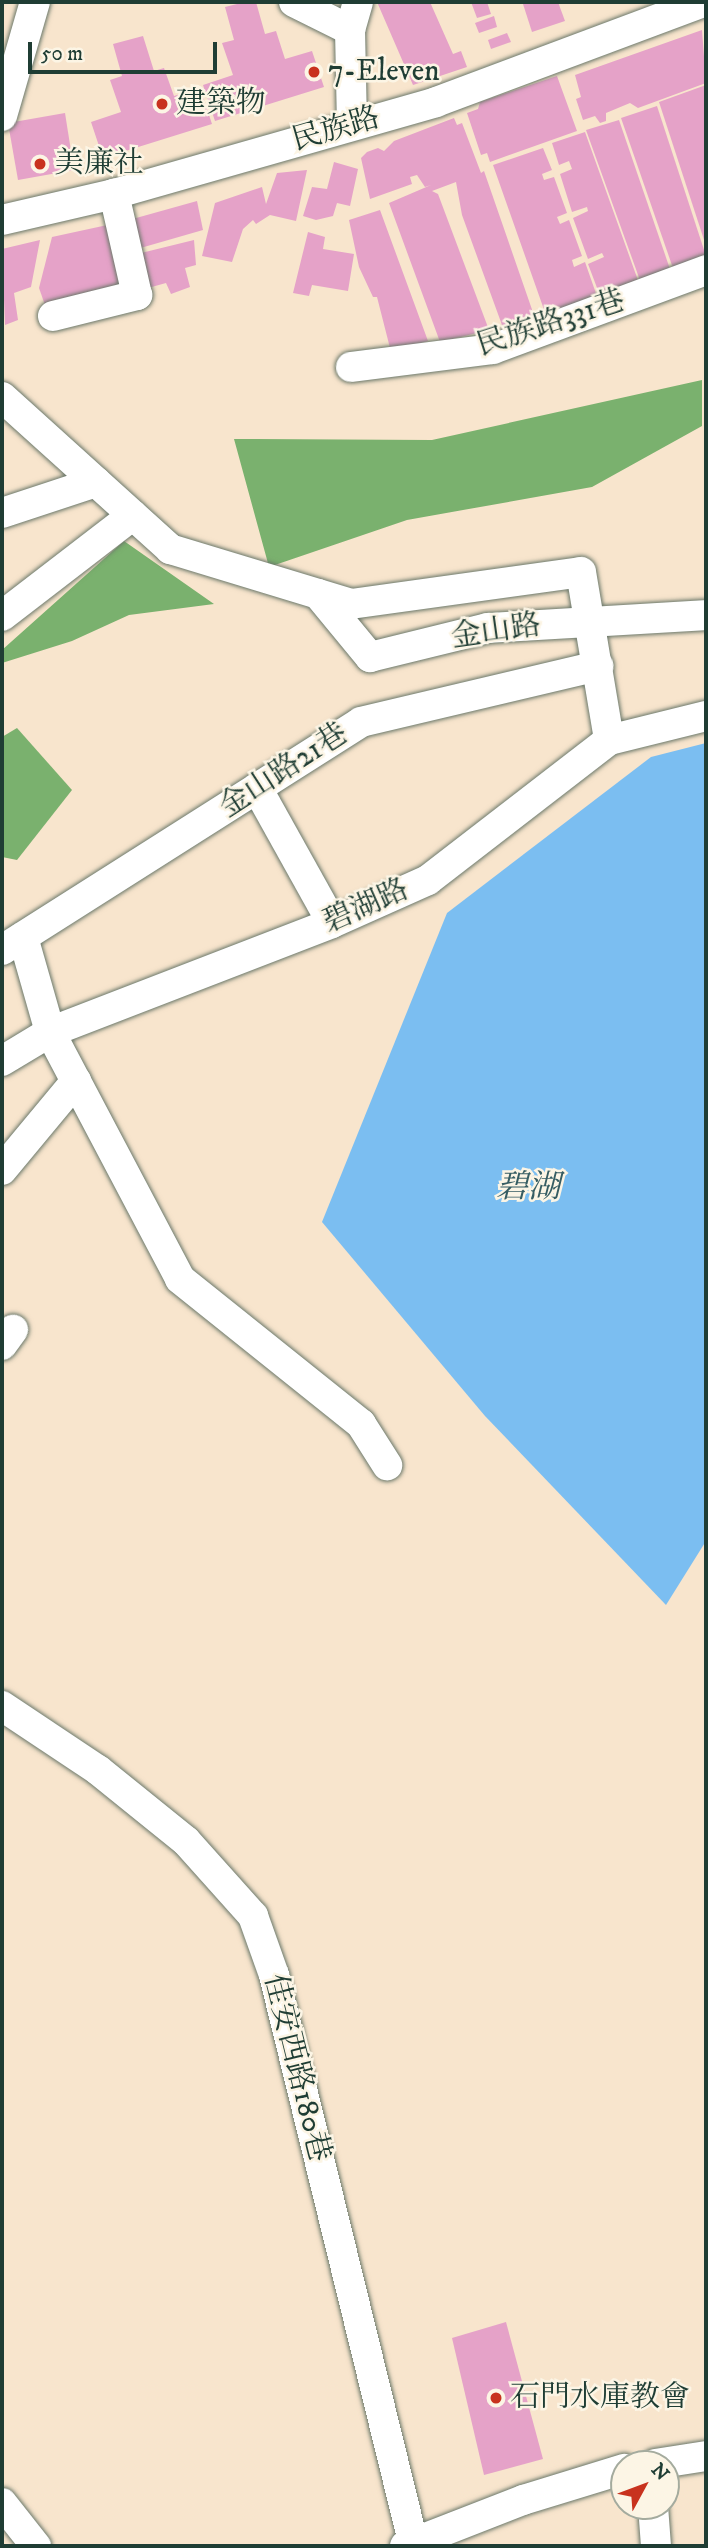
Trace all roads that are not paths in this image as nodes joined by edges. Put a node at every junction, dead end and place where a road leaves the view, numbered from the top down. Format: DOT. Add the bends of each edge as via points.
graph roads {
  1 [pos="35,2"];
  2 [pos="294,2"];
  3 [pos="703,2"];
  4 [pos="354,16"];
  5 [pos="6,84"];
  6 [pos="2,116"];
  7 [pos="352,125"];
  8 [pos="114,194"];
  9 [pos="2,220"];
  10 [pos="706,270"];
  11 [pos="53,316"];
  12 [pos="351,367"];
  13 [pos="2,397"];
  14 [pos="96,482"];
  15 [pos="2,513"];
  16 [pos="133,515"];
  17 [pos="318,594"];
  18 [pos="706,615"];
  19 [pos="2,616"];
  20 [pos="591,622"];
  21 [pos="597,666"];
  22 [pos="706,716"];
  23 [pos="608,740"];
  24 [pos="257,788"];
  25 [pos="332,923"];
  26 [pos="12,944"];
  27 [pos="50,1032"];
  28 [pos="2,1061"];
  29 [pos="76,1081"];
  30 [pos="2,1170"];
  31 [pos="387,1465"];
  32 [pos="2,1706"];
  33 [pos="706,2456"];
  34 [pos="680,2460"];
  35 [pos="610,2472"];
  36 [pos="2,2503"];
  37 [pos="654,2520"];
  38 [pos="411,2545"];
  39 [pos="36,2546"];
  40 [pos="656,2546"];
  1 -- 5 [label="street"];
  2 -- 4 [label="street"];
  3 -- 7 [label="street, 民族路" via="436,102"];
  4 -- 7 [label="street"];
  5 -- 6 [label="street"];
  7 -- 8 [label="street, 民族路"];
  8 -- 9 [label="street, 民族路"];
  8 -- 11 [label="street" via="137,295"];
  10 -- 12 [label="street, 民族路331巷" via="494,349"];
  13 -- 14 [label="street, 金山路"];
  14 -- 15 [label="street"];
  14 -- 16 [label="street, 金山路"];
  16 -- 17 [label="street, 金山路" via="170,549"];
  16 -- 19 [label="street"];
  17 -- 20 [label="street, 金山路" via="370,657 488,628"];
  17 -- 20 [label="street, 金山路" via="351,604 581,572"];
  18 -- 20 [label="street, 金山路"];
  20 -- 21 [label="street"];
  21 -- 23 [label="street"];
  21 -- 24 [label="street, 金山路21巷" via="360,722"];
  22 -- 23 [label="street, 碧湖路"];
  23 -- 25 [label="street, 碧湖路" via="428,880"];
  24 -- 25 [label="street"];
  24 -- 26 [label="street, 金山路21巷"];
  25 -- 27 [label="street, 碧湖路"];
  26 -- 27 [label="street"];
  27 -- 28 [label="street, 碧湖路"];
  27 -- 29 [label="street"];
  29 -- 30 [label="street"];
  29 -- 31 [label="street" via="180,1279 361,1424"];
  32 -- 38 [label="street, 佳安西路180巷" via="98,1770 186,1842 254,1916 274,1975"];
  33 -- 34 [label="street"];
  35 -- 38 [label="street"];
  36 -- 39 [label="street"];
  37 -- 40 [label="street"];
}
